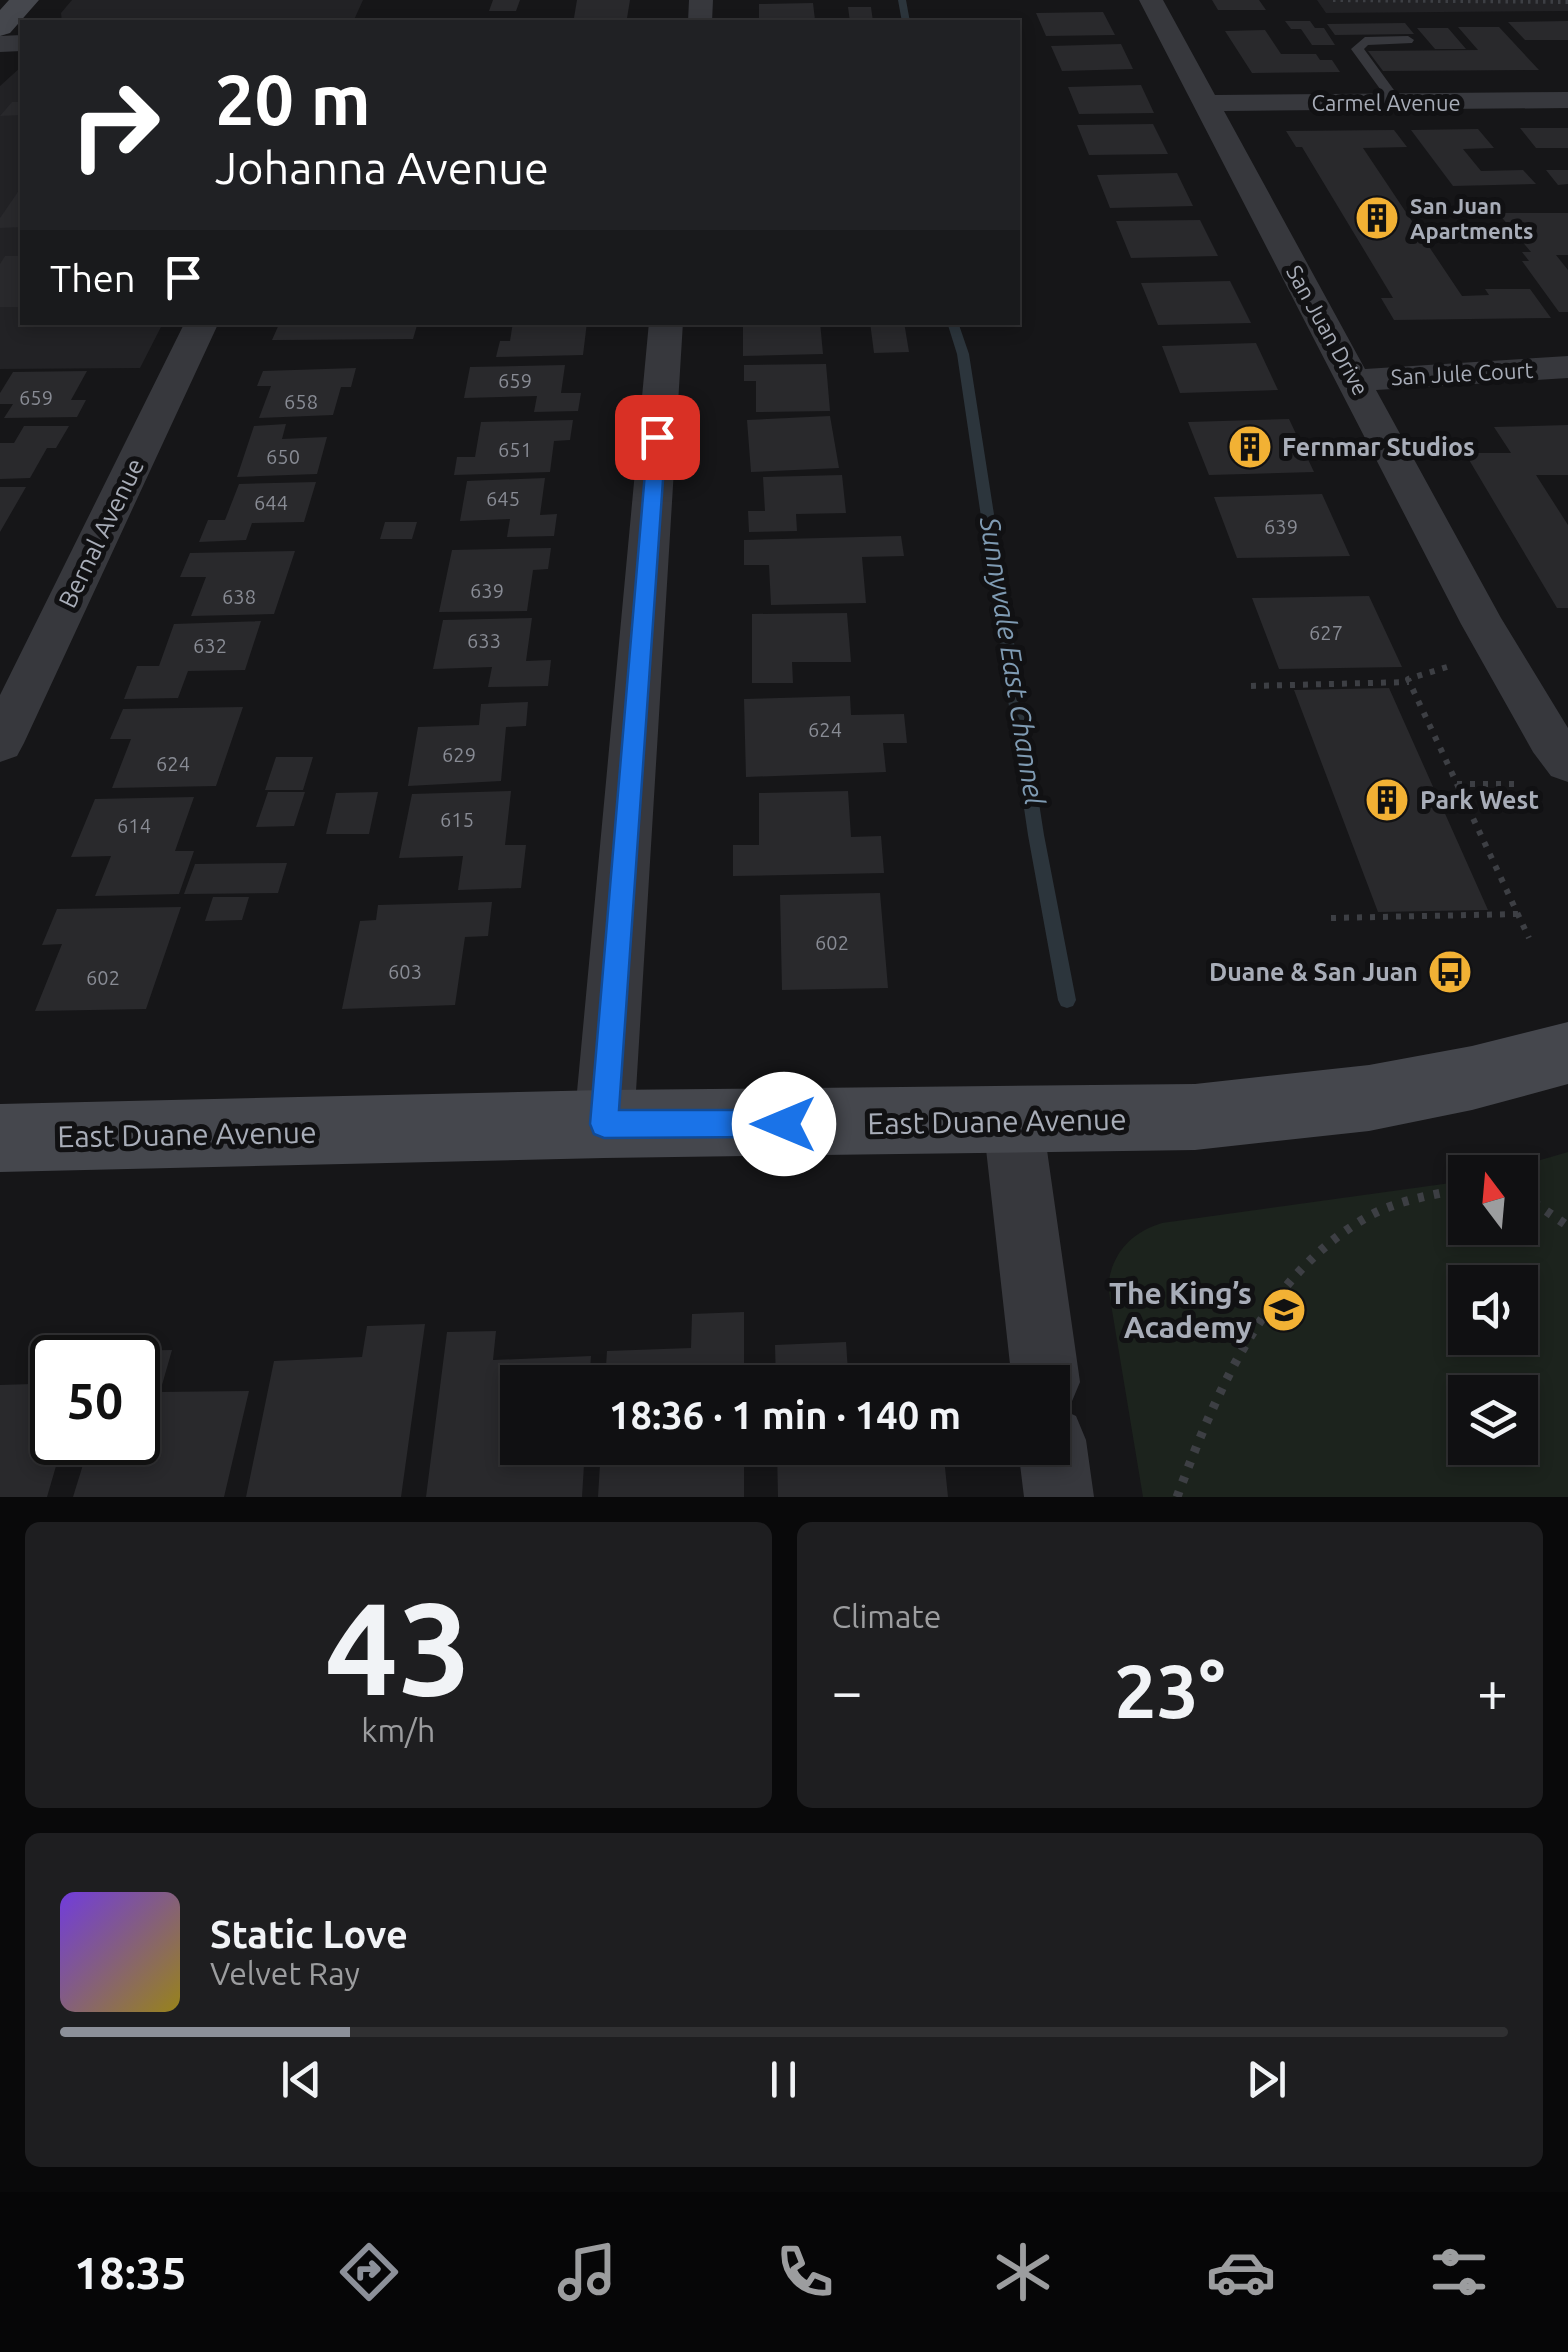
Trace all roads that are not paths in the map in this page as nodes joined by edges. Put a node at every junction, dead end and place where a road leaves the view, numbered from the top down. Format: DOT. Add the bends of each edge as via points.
graph roads {
  1 [pos="24,0"];
  2 [pos="1151,0"];
  3 [pos="0,28"];
  4 [pos="1408,40"];
  5 [pos="1568,100"];
  6 [pos="1396,102"];
  7 [pos="1204,103"];
  8 [pos="201,325"];
  9 [pos="666,325"];
  10 [pos="1568,367"];
  11 [pos="1356,380"];
  12 [pos="0,742"];
  13 [pos="1568,762"];
  14 [pos="1568,1053"];
  15 [pos="1013,1122"];
  16 [pos="604,1124"];
  17 [pos="0,1138"];
  18 [pos="1044,1365"];
  19 [pos="1055,1465"];
  20 [pos="1059,1497"];
  1 -- 3 [label="main road"];
  2 -- 7 [label="street, San Juan Drive"];
  4 -- 6 [label="lane" via="1365,41 1357,49"];
  5 -- 6 [label="street, Carmel Avenue"];
  6 -- 7 [label="street, Carmel Avenue"];
  7 -- 11 [label="street, San Juan Drive"];
  8 -- 12 [label="street, Bernal Avenue"];
  9 -- 16 [label="street"];
  10 -- 11 [label="street, San Jule Court"];
  11 -- 13 [label="street, San Juan Drive" via="1500,655"];
  14 -- 15 [label="main road, East Duane Avenue" via="1422,1089 1278,1110"];
  15 -- 16 [label="main road, East Duane Avenue"];
  15 -- 18 [label="street"];
  16 -- 17 [label="main road, East Duane Avenue"];
  19 -- 20 [label="street"];
}
